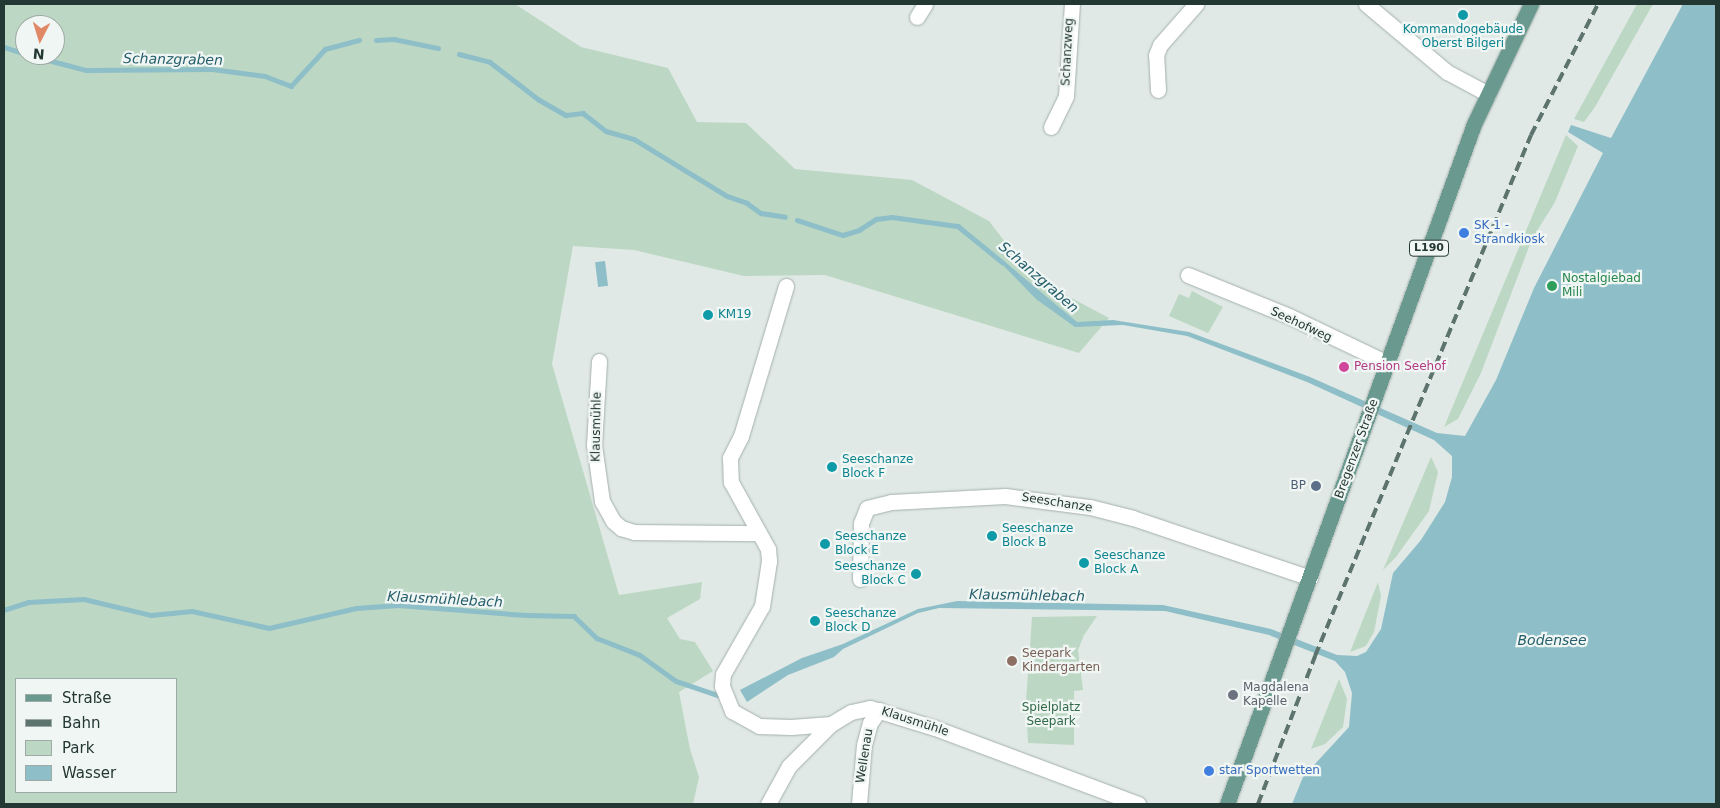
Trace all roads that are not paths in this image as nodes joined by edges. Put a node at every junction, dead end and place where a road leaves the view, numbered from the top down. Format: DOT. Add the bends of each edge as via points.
graph roads {
  1 [pos="925,4"];
  2 [pos="1072,4"];
  3 [pos="1196,4"];
  4 [pos="1366,4"];
  5 [pos="1531,4"];
  6 [pos="917,17"];
  7 [pos="1158,90"];
  8 [pos="1488,94"];
  9 [pos="1051,126"];
  10 [pos="1188,275"];
  11 [pos="786,286"];
  12 [pos="599,360"];
  13 [pos="1387,363"];
  14 [pos="759,533"];
  15 [pos="1310,578"];
  16 [pos="860,579"];
  17 [pos="879,710"];
  18 [pos="831,724"];
  19 [pos="768,804"];
  20 [pos="858,804"];
  21 [pos="1138,804"];
  22 [pos="1227,804"];
  1 -- 6 [label="street"];
  2 -- 9 [label="street, Schanzweg" via="1066,96"];
  3 -- 7 [label="street" via="1160,45 1156,55"];
  4 -- 8 [label="street" via="1447,72"];
  5 -- 8 [label="main road, L190"];
  8 -- 13 [label="main road, Bregenzer Straße / L190"];
  10 -- 13 [label="street, Seehofweg" via="1289,316"];
  11 -- 14 [label="street, Klausmühle" via="741,436 730,458 731,482"];
  12 -- 14 [label="street, Klausmühle" via="596,462 602,501 613,521 634,532"];
  13 -- 15 [label="main road, Bregenzer Straße / L190"];
  14 -- 18 [label="street, Klausmühle" via="768,549 766,589 756,620 723,674 726,702 740,718 760,726"];
  15 -- 16 [label="street, Seeschanze" via="1133,518 1090,507 1005,496 891,502 867,508 861,523"];
  15 -- 22 [label="main road, Bregenzer Straße / L190"];
  17 -- 18 [label="street, Klausmühle" via="859,709"];
  17 -- 20 [label="street, Wellenau" via="870,723 864,745"];
  17 -- 21 [label="street, Klausmühle"];
  18 -- 19 [label="street" via="789,766"];
}
